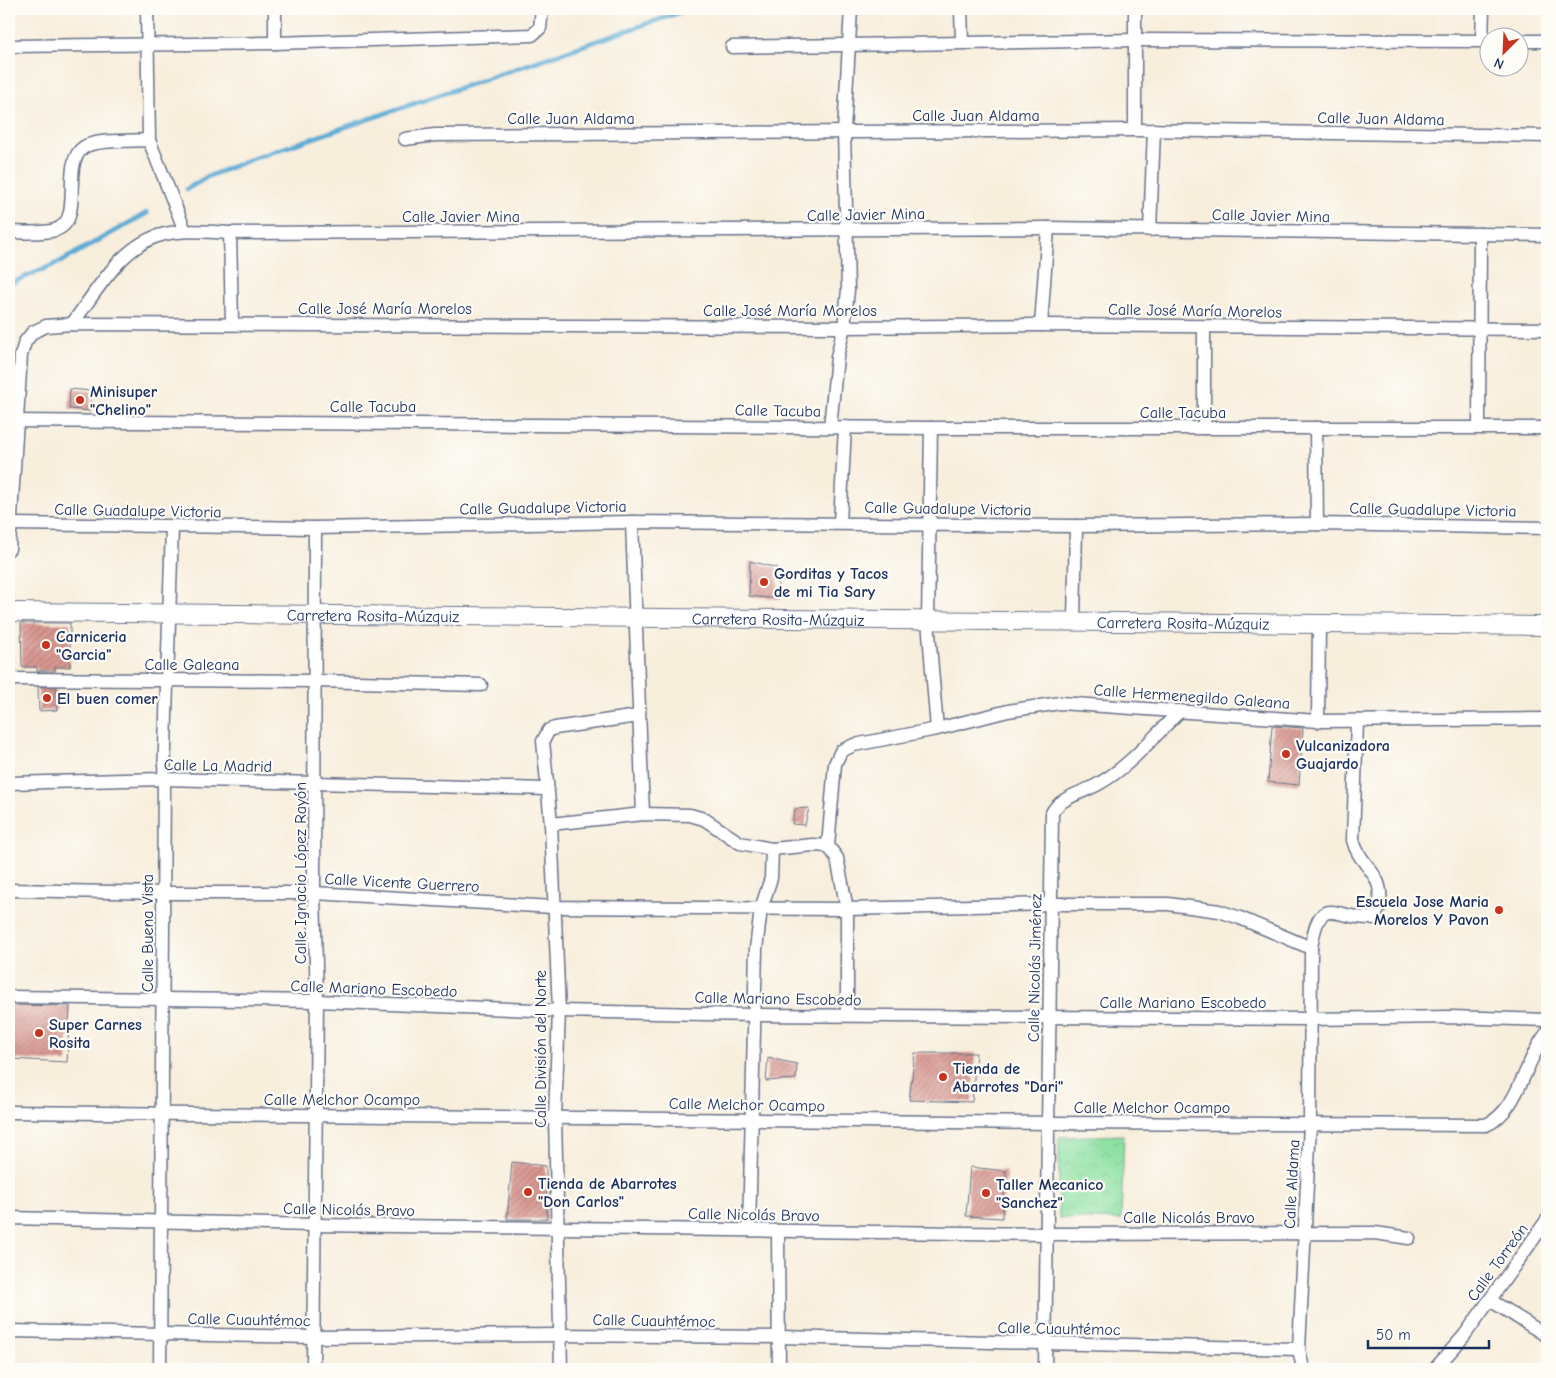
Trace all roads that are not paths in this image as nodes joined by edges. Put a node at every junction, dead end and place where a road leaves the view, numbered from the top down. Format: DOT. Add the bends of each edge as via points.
graph roads {
  1 [pos="147,9"];
  2 [pos="276,9"];
  3 [pos="542,9"];
  4 [pos="851,9"];
  5 [pos="961,9"];
  6 [pos="1135,9"];
  7 [pos="1483,9"];
  8 [pos="1484,28"];
  9 [pos="1135,40"];
  10 [pos="1478,41"];
  11 [pos="1528,41"];
  12 [pos="1547,41"];
  13 [pos="962,42"];
  14 [pos="275,43"];
  15 [pos="849,45"];
  16 [pos="9,46"];
  17 [pos="148,46"];
  18 [pos="732,47"];
  19 [pos="1135,130"];
  20 [pos="1154,130"];
  21 [pos="844,132"];
  22 [pos="1547,136"];
  23 [pos="404,139"];
  24 [pos="149,140"];
  25 [pos="1048,228"];
  26 [pos="847,230"];
  27 [pos="1150,230"];
  28 [pos="185,231"];
  29 [pos="9,232"];
  30 [pos="230,233"];
  31 [pos="1480,234"];
  32 [pos="1547,234"];
  33 [pos="232,323"];
  34 [pos="72,324"];
  35 [pos="1041,324"];
  36 [pos="844,327"];
  37 [pos="1204,327"];
  38 [pos="1478,329"];
  39 [pos="1547,329"];
  40 [pos="13,421"];
  41 [pos="830,427"];
  42 [pos="845,427"];
  43 [pos="1478,427"];
  44 [pos="931,428"];
  45 [pos="1204,428"];
  46 [pos="1316,428"];
  47 [pos="1547,428"];
  48 [pos="632,522"];
  49 [pos="10,524"];
  50 [pos="840,524"];
  51 [pos="930,524"];
  52 [pos="1317,524"];
  53 [pos="1076,526"];
  54 [pos="172,527"];
  55 [pos="315,528"];
  56 [pos="1547,528"];
  57 [pos="9,549"];
  58 [pos="9,612"];
  59 [pos="168,615"];
  60 [pos="316,616"];
  61 [pos="635,619"];
  62 [pos="928,621"];
  63 [pos="1074,622"];
  64 [pos="1319,623"];
  65 [pos="1547,626"];
  66 [pos="9,679"];
  67 [pos="166,681"];
  68 [pos="316,681"];
  69 [pos="481,685"];
  70 [pos="1180,711"];
  71 [pos="638,716"];
  72 [pos="1547,719"];
  73 [pos="1318,721"];
  74 [pos="1357,721"];
  75 [pos="936,729"];
  76 [pos="164,779"];
  77 [pos="9,783"];
  78 [pos="316,783"];
  79 [pos="547,789"];
  80 [pos="643,814"];
  81 [pos="551,824"];
  82 [pos="828,846"];
  83 [pos="772,848"];
  84 [pos="9,890"];
  85 [pos="164,893"];
  86 [pos="314,893"];
  87 [pos="1051,904"];
  88 [pos="553,906"];
  89 [pos="760,909"];
  90 [pos="847,909"];
  91 [pos="1310,948"];
  92 [pos="9,997"];
  93 [pos="163,999"];
  94 [pos="317,1001"];
  95 [pos="559,1011"];
  96 [pos="753,1015"];
  97 [pos="847,1015"];
  98 [pos="1049,1018"];
  99 [pos="1311,1020"];
  100 [pos="1547,1020"];
  101 [pos="1547,1033"];
  102 [pos="9,1112"];
  103 [pos="163,1114"];
  104 [pos="315,1116"];
  105 [pos="555,1117"];
  106 [pos="752,1120"];
  107 [pos="1048,1123"];
  108 [pos="1310,1123"];
  109 [pos="9,1218"];
  110 [pos="1547,1220"];
  111 [pos="163,1221"];
  112 [pos="314,1226"];
  113 [pos="557,1227"];
  114 [pos="749,1230"];
  115 [pos="778,1231"];
  116 [pos="1305,1233"];
  117 [pos="1047,1234"];
  118 [pos="1408,1238"];
  119 [pos="1490,1300"];
  120 [pos="9,1331"];
  121 [pos="160,1333"];
  122 [pos="560,1335"];
  123 [pos="1547,1336"];
  124 [pos="314,1337"];
  125 [pos="779,1338"];
  126 [pos="1046,1344"];
  127 [pos="1299,1349"];
  128 [pos="160,1369"];
  129 [pos="313,1369"];
  130 [pos="561,1369"];
  131 [pos="779,1369"];
  132 [pos="1045,1369"];
  133 [pos="1303,1369"];
  134 [pos="1435,1369"];
  1 -- 17 [label="street"];
  2 -- 14 [label="street"];
  3 -- 14 [label="street" via="542,23 538,32 532,35"];
  4 -- 15 [label="street"];
  5 -- 13 [label="street"];
  6 -- 9 [label="street"];
  7 -- 8 [label="street"];
  9 -- 10 [label="street"];
  9 -- 13 [label="street"];
  9 -- 19 [label="street"];
  11 -- 12 [label="street"];
  13 -- 15 [label="street"];
  14 -- 17 [label="street"];
  15 -- 18 [label="street"];
  15 -- 21 [label="street"];
  16 -- 17 [label="street"];
  17 -- 24 [label="street"];
  19 -- 20 [label="street, Calle Juan Aldama"];
  19 -- 21 [label="street, Calle Juan Aldama"];
  20 -- 22 [label="street, Calle Juan Aldama"];
  20 -- 27 [label="street"];
  21 -- 23 [label="street, Calle Juan Aldama" via="435,135"];
  21 -- 26 [label="street"];
  24 -- 28 [label="street"];
  24 -- 29 [label="street" via="84,147 74,164 68,221 54,231"];
  25 -- 26 [label="street, Calle Javier Mina"];
  25 -- 27 [label="street, Calle Javier Mina"];
  25 -- 35 [label="street"];
  26 -- 30 [label="street, Calle Javier Mina"];
  26 -- 36 [label="street" via="848,290"];
  27 -- 31 [label="street, Calle Javier Mina"];
  28 -- 30 [label="street, Calle Javier Mina"];
  28 -- 34 [label="street, Calle Javier Mina" via="147,240 128,253"];
  30 -- 33 [label="street"];
  31 -- 32 [label="street, Calle Javier Mina"];
  31 -- 38 [label="street"];
  33 -- 34 [label="street, Calle José María Morelos"];
  33 -- 36 [label="street, Calle José María Morelos"];
  34 -- 40 [label="street, Calle José María Morelos" via="46,326 33,332 25,342"];
  35 -- 36 [label="street, Calle José María Morelos"];
  35 -- 37 [label="street, Calle José María Morelos"];
  36 -- 41 [label="street" via="837,357"];
  37 -- 38 [label="street, Calle José María Morelos"];
  37 -- 45 [label="street"];
  38 -- 39 [label="street, Calle José María Morelos"];
  38 -- 43 [label="street"];
  40 -- 41 [label="street, Calle Tacuba"];
  40 -- 49 [label="street"];
  41 -- 42 [label="street, Calle Tacuba"];
  42 -- 44 [label="street, Calle Tacuba"];
  42 -- 50 [label="street"];
  43 -- 46 [label="street, Calle Tacuba"];
  43 -- 47 [label="street, Calle Tacuba"];
  44 -- 45 [label="street, Calle Tacuba"];
  44 -- 51 [label="street"];
  45 -- 46 [label="street, Calle Tacuba"];
  46 -- 52 [label="street"];
  48 -- 50 [label="street, Calle Guadalupe Victoria"];
  48 -- 55 [label="street, Calle Guadalupe Victoria"];
  48 -- 61 [label="street"];
  49 -- 54 [label="street, Calle Guadalupe Victoria"];
  49 -- 57 [label="street"];
  50 -- 51 [label="street, Calle Guadalupe Victoria"];
  51 -- 53 [label="street, Calle Guadalupe Victoria"];
  51 -- 62 [label="street"];
  52 -- 53 [label="street, Calle Guadalupe Victoria"];
  52 -- 56 [label="street, Calle Guadalupe Victoria"];
  53 -- 63 [label="street"];
  54 -- 55 [label="street, Calle Guadalupe Victoria"];
  54 -- 59 [label="street, Calle Buena Vista"];
  55 -- 60 [label="street, Calle Ignacio López Rayón"];
  58 -- 59 [label="main road, Carretera Rosita-Múzquiz"];
  59 -- 60 [label="main road, Carretera Rosita-Múzquiz"];
  59 -- 67 [label="street, Calle Buena Vista"];
  60 -- 61 [label="main road, Carretera Rosita-Múzquiz"];
  60 -- 68 [label="street, Calle Ignacio López Rayón"];
  61 -- 62 [label="main road, Carretera Rosita-Múzquiz"];
  61 -- 71 [label="street"];
  62 -- 63 [label="main road, Carretera Rosita-Múzquiz"];
  62 -- 75 [label="street"];
  63 -- 64 [label="main road, Carretera Rosita-Múzquiz"];
  64 -- 65 [label="main road, Carretera Rosita-Múzquiz"];
  64 -- 73 [label="street"];
  66 -- 67 [label="street, Calle Galeana"];
  67 -- 68 [label="street, Calle Galeana"];
  67 -- 76 [label="street, Calle Buena Vista"];
  68 -- 69 [label="street"];
  68 -- 78 [label="street, Calle Ignacio López Rayón"];
  70 -- 73 [label="street, Calle Hermenegildo Galeana"];
  70 -- 75 [label="street, Calle Hermenegildo Galeana" via="1060,703 1008,711"];
  70 -- 87 [label="street, Calle Nicolás Jiménez" via="1116,773 1054,808 1051,821"];
  71 -- 79 [label="street, Calle División del Norte" via="549,730 543,741"];
  71 -- 80 [label="street"];
  72 -- 74 [label="street, Calle Hermenegildo Galeana"];
  73 -- 74 [label="street, Calle Hermenegildo Galeana"];
  74 -- 91 [label="street, Calle Aldama" via="1353,840 1354,848 1380,886 1379,906 1373,918 1326,912 1316,923"];
  75 -- 82 [label="street, Calle Hermenegildo Galeana" via="854,745 840,751 835,764"];
  76 -- 77 [label="street, Calle La Madrid"];
  76 -- 78 [label="street, Calle La Madrid"];
  76 -- 85 [label="street, Calle Buena Vista"];
  78 -- 79 [label="street, Calle La Madrid"];
  78 -- 86 [label="street, Calle Ignacio López Rayón"];
  79 -- 81 [label="street, Calle División del Norte"];
  80 -- 81 [label="street"];
  80 -- 83 [label="street" via="697,816 740,843"];
  81 -- 88 [label="street, Calle División del Norte"];
  82 -- 83 [label="street"];
  82 -- 90 [label="street" via="837,858"];
  83 -- 89 [label="street" via="771,878"];
  84 -- 85 [label="street, Calle Vicente Guerrero"];
  85 -- 86 [label="street, Calle Vicente Guerrero"];
  85 -- 93 [label="street, Calle Buena Vista"];
  86 -- 88 [label="street, Calle Vicente Guerrero"];
  86 -- 94 [label="street, Calle Ignacio López Rayón"];
  87 -- 90 [label="street, Calle Vicente Guerrero"];
  87 -- 91 [label="street, Calle Vicente Guerrero" via="1196,907 1240,918"];
  87 -- 98 [label="street, Calle Nicolás Jiménez"];
  88 -- 89 [label="street, Calle Vicente Guerrero"];
  88 -- 95 [label="street, Calle División del Norte"];
  89 -- 90 [label="street, Calle Vicente Guerrero"];
  89 -- 96 [label="street"];
  90 -- 97 [label="street"];
  91 -- 99 [label="street, Calle Aldama"];
  92 -- 93 [label="street, Calle Mariano Escobedo"];
  93 -- 94 [label="street, Calle Mariano Escobedo"];
  93 -- 103 [label="street, Calle Buena Vista"];
  94 -- 95 [label="street, Calle Mariano Escobedo"];
  94 -- 104 [label="street, Calle Ignacio López Rayón"];
  95 -- 96 [label="street, Calle Mariano Escobedo"];
  95 -- 105 [label="street, Calle División del Norte"];
  96 -- 97 [label="street, Calle Mariano Escobedo"];
  96 -- 106 [label="street"];
  97 -- 98 [label="street, Calle Mariano Escobedo"];
  98 -- 99 [label="street, Calle Mariano Escobedo"];
  98 -- 107 [label="street, Calle Nicolás Jiménez"];
  99 -- 100 [label="street, Calle Mariano Escobedo" via="1450,1017"];
  99 -- 108 [label="street, Calle Aldama"];
  101 -- 108 [label="street, Calle Melchor Ocampo" via="1506,1108 1497,1120 1486,1125"];
  102 -- 103 [label="street, Calle Melchor Ocampo"];
  103 -- 104 [label="street, Calle Melchor Ocampo"];
  103 -- 111 [label="street, Calle Buena Vista"];
  104 -- 105 [label="street, Calle Melchor Ocampo"];
  104 -- 112 [label="street, Calle Ignacio López Rayón"];
  105 -- 106 [label="street, Calle Melchor Ocampo"];
  105 -- 113 [label="street, Calle División del Norte"];
  106 -- 107 [label="street, Calle Melchor Ocampo"];
  106 -- 114 [label="street"];
  107 -- 108 [label="street, Calle Melchor Ocampo"];
  107 -- 117 [label="street, Calle Nicolás Jiménez"];
  108 -- 116 [label="street, Calle Aldama"];
  109 -- 111 [label="street, Calle Nicolás Bravo"];
  110 -- 119 [label="street, Calle Torreón"];
  111 -- 112 [label="street, Calle Nicolás Bravo"];
  111 -- 121 [label="street, Calle Buena Vista"];
  112 -- 113 [label="street, Calle Nicolás Bravo"];
  112 -- 124 [label="street, Calle Ignacio López Rayón"];
  113 -- 114 [label="street, Calle Nicolás Bravo"];
  113 -- 122 [label="street, Calle División del Norte"];
  114 -- 115 [label="street, Calle Nicolás Bravo"];
  115 -- 117 [label="street, Calle Nicolás Bravo"];
  115 -- 125 [label="street"];
  116 -- 117 [label="street, Calle Nicolás Bravo"];
  116 -- 118 [label="street, Calle Nicolás Bravo" via="1387,1234"];
  116 -- 127 [label="street, Calle Aldama"];
  117 -- 126 [label="street, Calle Nicolás Jiménez"];
  119 -- 123 [label="street"];
  119 -- 134 [label="street, Calle Torreón"];
  120 -- 121 [label="street, Calle Cuauhtémoc"];
  121 -- 124 [label="street, Calle Cuauhtémoc"];
  121 -- 128 [label="street, Calle Buena Vista"];
  122 -- 124 [label="street, Calle Cuauhtémoc"];
  122 -- 125 [label="street, Calle Cuauhtémoc"];
  122 -- 130 [label="street, Calle División del Norte"];
  124 -- 129 [label="street, Calle Ignacio López Rayón"];
  125 -- 126 [label="street, Calle Cuauhtémoc"];
  125 -- 131 [label="street"];
  126 -- 127 [label="street, Calle Cuauhtémoc"];
  126 -- 132 [label="street, Calle Nicolás Jiménez"];
  127 -- 133 [label="street, Calle Aldama"];
}
